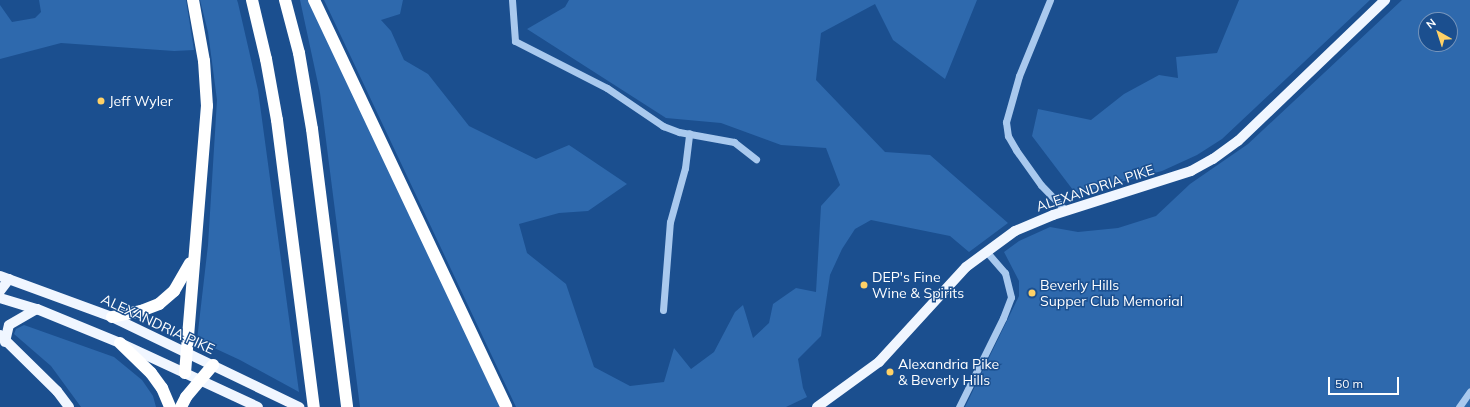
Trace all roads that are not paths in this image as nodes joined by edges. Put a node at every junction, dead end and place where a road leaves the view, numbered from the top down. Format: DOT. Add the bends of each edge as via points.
graph roads {
  1 [pos="193,0"];
  2 [pos="252,0"];
  3 [pos="285,0"];
  4 [pos="314,0"];
  5 [pos="512,0"];
  6 [pos="1050,0"];
  7 [pos="1385,0"];
  8 [pos="689,133"];
  9 [pos="756,159"];
  10 [pos="1066,211"];
  11 [pos="986,250"];
  12 [pos="195,251"];
  13 [pos="5,278"];
  14 [pos="0,291"];
  15 [pos="0,298"];
  16 [pos="37,309"];
  17 [pos="663,310"];
  18 [pos="112,317"];
  19 [pos="2,338"];
  20 [pos="120,343"];
  21 [pos="188,353"];
  22 [pos="214,365"];
  23 [pos="185,373"];
  24 [pos="201,380"];
  25 [pos="1470,391"];
  26 [pos="69,407"];
  27 [pos="170,407"];
  28 [pos="181,407"];
  29 [pos="258,407"];
  30 [pos="299,407"];
  31 [pos="314,407"];
  32 [pos="347,407"];
  33 [pos="506,407"];
  34 [pos="817,407"];
  35 [pos="959,407"];
  36 [pos="1459,407"];
  1 -- 12 [label="highway" via="204,61 207,106"];
  2 -- 31 [label="highway" via="266,59 276,120"];
  3 -- 32 [label="highway" via="299,53 312,129"];
  4 -- 33 [label="highway"];
  5 -- 8 [label="street" via="515,41 607,88 663,126"];
  6 -- 10 [label="street" via="1019,76 1006,122 1008,136 1016,150 1041,184"];
  7 -- 10 [label="main road, ALEXANDRIA PIKE" via="1238,141 1213,159 1191,172"];
  8 -- 9 [label="street" via="734,142"];
  8 -- 17 [label="street" via="685,168 670,222"];
  10 -- 11 [label="main road, ALEXANDRIA PIKE" via="1015,231"];
  11 -- 34 [label="main road, ALEXANDRIA PIKE" via="966,267 879,362"];
  11 -- 35 [label="street" via="1005,273 1011,297"];
  12 -- 18 [label="highway" via="186,275 164,300 142,311"];
  12 -- 21 [label="highway"];
  13 -- 14 [label="main road"];
  13 -- 18 [label="main road, ALEXANDRIA PIKE"];
  15 -- 16 [label="main road"];
  16 -- 19 [label="main road" via="9,325"];
  16 -- 20 [label="main road"];
  18 -- 21 [label="main road, ALEXANDRIA PIKE"];
  19 -- 26 [label="main road" via="38,371"];
  20 -- 23 [label="main road"];
  20 -- 27 [label="highway" via="151,373 162,388"];
  21 -- 22 [label="main road, ALEXANDRIA PIKE"];
  21 -- 23 [label="highway"];
  22 -- 24 [label="highway"];
  22 -- 30 [label="main road, ALEXANDRIA PIKE"];
  23 -- 24 [label="main road"];
  24 -- 28 [label="highway"];
  24 -- 29 [label="main road"];
  25 -- 36 [label="street"];
}
